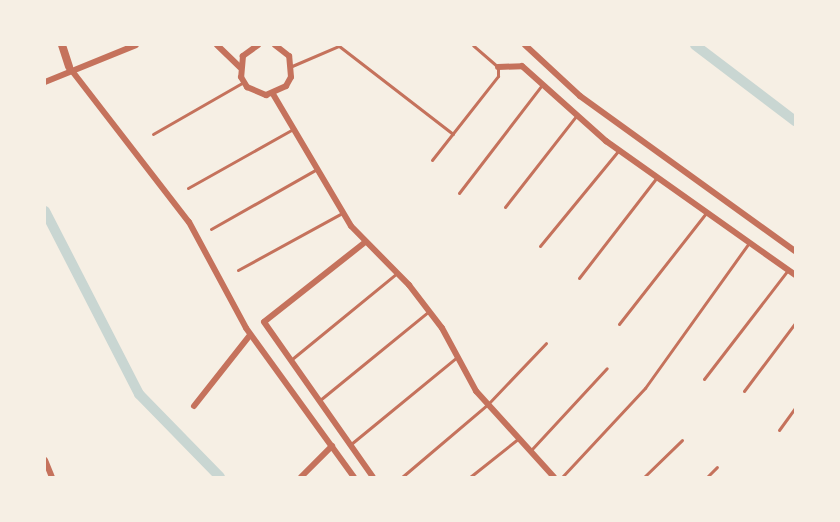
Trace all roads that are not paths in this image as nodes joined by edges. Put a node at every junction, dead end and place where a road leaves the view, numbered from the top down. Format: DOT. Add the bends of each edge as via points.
graph roads {
  1 [pos="62,45"];
  2 [pos="136,45"];
  3 [pos="217,45"];
  4 [pos="258,45"];
  5 [pos="275,45"];
  6 [pos="473,45"];
  7 [pos="525,45"];
  8 [pos="340,46"];
  9 [pos="292,66"];
  10 [pos="69,67"];
  11 [pos="240,67"];
  12 [pos="498,67"];
  13 [pos="45,82"];
  14 [pos="244,82"];
  15 [pos="542,85"];
  16 [pos="273,94"];
  17 [pos="576,116"];
  18 [pos="294,128"];
  19 [pos="153,134"];
  20 [pos="453,134"];
  21 [pos="618,151"];
  22 [pos="432,160"];
  23 [pos="318,168"];
  24 [pos="658,175"];
  25 [pos="188,188"];
  26 [pos="459,193"];
  27 [pos="505,207"];
  28 [pos="343,212"];
  29 [pos="707,212"];
  30 [pos="211,229"];
  31 [pos="364,243"];
  32 [pos="749,243"];
  33 [pos="540,246"];
  34 [pos="795,251"];
  35 [pos="238,270"];
  36 [pos="788,270"];
  37 [pos="397,274"];
  38 [pos="795,275"];
  39 [pos="579,278"];
  40 [pos="429,311"];
  41 [pos="619,324"];
  42 [pos="795,324"];
  43 [pos="250,335"];
  44 [pos="546,343"];
  45 [pos="457,357"];
  46 [pos="290,360"];
  47 [pos="607,368"];
  48 [pos="704,379"];
  49 [pos="744,391"];
  50 [pos="319,401"];
  51 [pos="488,404"];
  52 [pos="194,406"];
  53 [pos="795,408"];
  54 [pos="778,430"];
  55 [pos="520,437"];
  56 [pos="682,440"];
  57 [pos="349,445"];
  58 [pos="332,446"];
  59 [pos="532,449"];
  60 [pos="45,459"];
  61 [pos="717,467"];
  62 [pos="52,477"];
  63 [pos="301,477"];
  64 [pos="354,477"];
  65 [pos="373,477"];
  66 [pos="402,477"];
  67 [pos="470,477"];
  68 [pos="554,477"];
  69 [pos="562,477"];
  70 [pos="644,477"];
  71 [pos="707,477"];
  1 -- 10 [label="street"];
  2 -- 10 [label="street"];
  3 -- 11 [label="street"];
  4 -- 11 [label="street"];
  5 -- 9 [label="street"];
  6 -- 12 [label="lane"];
  7 -- 34 [label="street" via="580,96"];
  8 -- 9 [label="lane"];
  8 -- 20 [label="lane"];
  9 -- 16 [label="street" via="286,86"];
  10 -- 13 [label="street"];
  10 -- 43 [label="street" via="189,222"];
  11 -- 14 [label="street"];
  12 -- 15 [label="street" via="514,63"];
  12 -- 20 [label="lane" via="498,76"];
  14 -- 16 [label="street" via="256,93"];
  14 -- 19 [label="lane"];
  15 -- 17 [label="street"];
  15 -- 26 [label="lane"];
  16 -- 18 [label="street"];
  17 -- 21 [label="street"];
  17 -- 27 [label="lane"];
  18 -- 23 [label="street"];
  18 -- 25 [label="lane"];
  20 -- 22 [label="lane"];
  21 -- 24 [label="street"];
  21 -- 33 [label="lane"];
  23 -- 28 [label="street"];
  23 -- 30 [label="lane"];
  24 -- 29 [label="street"];
  24 -- 39 [label="lane"];
  28 -- 31 [label="street"];
  28 -- 35 [label="lane"];
  29 -- 32 [label="street"];
  29 -- 41 [label="lane"];
  31 -- 37 [label="street"];
  31 -- 46 [label="street" via="264,322"];
  32 -- 36 [label="street"];
  32 -- 69 [label="lane" via="645,388"];
  36 -- 38 [label="street"];
  36 -- 48 [label="lane"];
  37 -- 40 [label="street"];
  37 -- 46 [label="lane"];
  40 -- 45 [label="street"];
  40 -- 50 [label="lane"];
  42 -- 49 [label="lane"];
  43 -- 52 [label="street"];
  43 -- 58 [label="street"];
  44 -- 51 [label="lane"];
  45 -- 51 [label="street"];
  45 -- 57 [label="lane"];
  46 -- 50 [label="street"];
  47 -- 59 [label="lane"];
  50 -- 57 [label="street"];
  51 -- 55 [label="street"];
  51 -- 66 [label="lane"];
  53 -- 54 [label="lane"];
  55 -- 59 [label="street"];
  55 -- 67 [label="lane"];
  56 -- 70 [label="lane"];
  57 -- 65 [label="street"];
  58 -- 63 [label="street"];
  58 -- 64 [label="street"];
  59 -- 68 [label="street"];
  60 -- 62 [label="street"];
  61 -- 71 [label="lane"];
}
